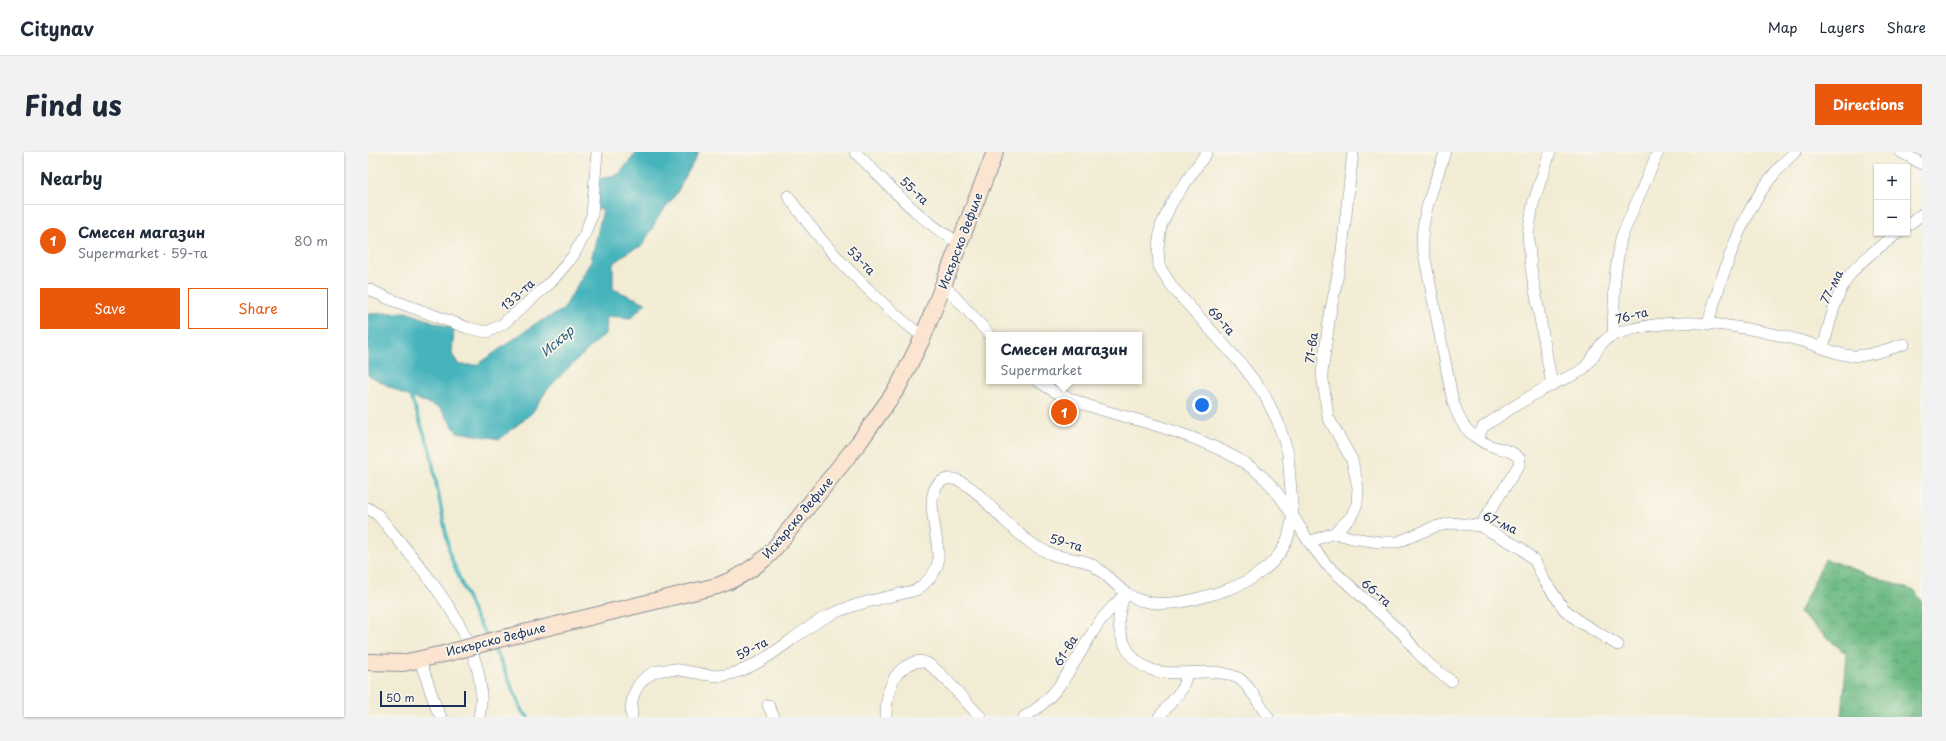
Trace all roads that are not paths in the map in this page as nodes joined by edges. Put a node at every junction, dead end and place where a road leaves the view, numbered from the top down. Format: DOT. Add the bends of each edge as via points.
graph roads {
  1 [pos="597,152"];
  2 [pos="855,152"];
  3 [pos="995,152"];
  4 [pos="1207,152"];
  5 [pos="1353,152"];
  6 [pos="1445,152"];
  7 [pos="1550,152"];
  8 [pos="1658,152"];
  9 [pos="1795,152"];
  10 [pos="1901,152"];
  11 [pos="1922,164"];
  12 [pos="788,196"];
  13 [pos="1922,214"];
  14 [pos="1910,224"];
  15 [pos="1894,236"];
  16 [pos="960,243"];
  17 [pos="944,285"];
  18 [pos="368,289"];
  19 [pos="1708,323"];
  20 [pos="987,332"];
  21 [pos="1613,334"];
  22 [pos="923,337"];
  23 [pos="1904,344"];
  24 [pos="1823,346"];
  25 [pos="1044,384"];
  26 [pos="1552,385"];
  27 [pos="1480,440"];
  28 [pos="368,508"];
  29 [pos="1293,516"];
  30 [pos="1480,526"];
  31 [pos="1334,533"];
  32 [pos="1309,542"];
  33 [pos="1125,594"];
  34 [pos="1618,645"];
  35 [pos="420,660"];
  36 [pos="368,662"];
  37 [pos="1187,674"];
  38 [pos="1451,681"];
  39 [pos="768,705"];
  40 [pos="441,717"];
  41 [pos="479,717"];
  42 [pos="632,717"];
  43 [pos="774,717"];
  44 [pos="886,717"];
  45 [pos="981,717"];
  46 [pos="1024,717"];
  47 [pos="1159,717"];
  48 [pos="1268,717"];
  1 -- 18 [label="street, 133-та" via="592,215 584,236 573,256 551,282 503,324 487,332 468,328"];
  2 -- 16 [label="street, 55-та" via="924,219"];
  3 -- 16 [label="main road, Искърско дефиле"];
  4 -- 29 [label="street, 69-та" via="1172,202 1161,226 1159,266 1173,288 1243,366 1264,394 1278,422 1288,453"];
  5 -- 31 [label="street, 71-ва" via="1341,259 1322,373 1328,417 1352,460 1358,487 1357,504 1351,517"];
  6 -- 27 [label="street" via="1424,214 1422,243 1453,402 1464,428"];
  7 -- 26 [label="street" via="1533,204 1528,234"];
  8 -- 21 [label="street" via="1621,238 1615,276"];
  9 -- 19 [label="street" via="1766,182 1750,210 1730,250"];
  10 -- 11 [label="street"];
  12 -- 22 [label="street, 53-та" via="823,241 885,305"];
  13 -- 14 [label="street"];
  15 -- 24 [label="street, 77-ма" via="1863,261 1848,277"];
  16 -- 17 [label="main road, Искърско дефиле"];
  17 -- 20 [label="street"];
  17 -- 22 [label="main road, Искърско дефиле"];
  19 -- 21 [label="street, 76-та" via="1651,324"];
  19 -- 24 [label="street, 76-та" via="1762,331"];
  21 -- 26 [label="street, 76-та" via="1603,341 1582,370"];
  22 -- 35 [label="main road, Искърско дефиле, bridge" via="898,387 880,414 770,554 755,568 737,579 717,586"];
  23 -- 24 [label="street, 76-та" via="1868,355 1855,356 1841,354"];
  25 -- 29 [label="street" via="1077,402 1186,436 1247,465 1267,480"];
  26 -- 27 [label="street, 76-та" via="1483,427"];
  27 -- 30 [label="street" via="1488,446 1515,454 1520,459"];
  28 -- 41 [label="street" via="378,515 444,597 476,661 481,682 482,704"];
  29 -- 32 [label="street, 66-та"];
  29 -- 33 [label="street, 59-та" via="1287,540 1275,558 1257,575 1233,588 1181,602 1157,604"];
  30 -- 31 [label="street, 67-ма" via="1452,524 1434,527 1398,542 1379,542"];
  30 -- 34 [label="street, 67-ма" via="1521,548 1535,561 1544,580 1564,609"];
  31 -- 32 [label="street"];
  32 -- 38 [label="street, 66-та" via="1332,569 1403,634 1431,666"];
  33 -- 37 [label="street" via="1118,613 1118,626 1131,655 1139,664 1150,670"];
  33 -- 42 [label="street, 59-та" via="1102,572 1088,563 1054,555 1038,548 1022,537 969,486 958,480 948,479 934,490 931,500 938,546 937,565 925,584 916,590 827,617 771,656 729,675 667,670 655,672 636,688 631,703"];
  33 -- 46 [label="street, 61-ва" via="1099,623 1060,686 1046,702"];
  35 -- 36 [label="main road, Искърско дефиле" via="402,663"];
  35 -- 40 [label="street"];
  37 -- 47 [label="street" via="1182,689"];
  37 -- 48 [label="street" via="1226,673 1240,679"];
  39 -- 43 [label="street"];
  44 -- 45 [label="street" via="889,689 898,673 911,663 924,661 936,669"];
}
